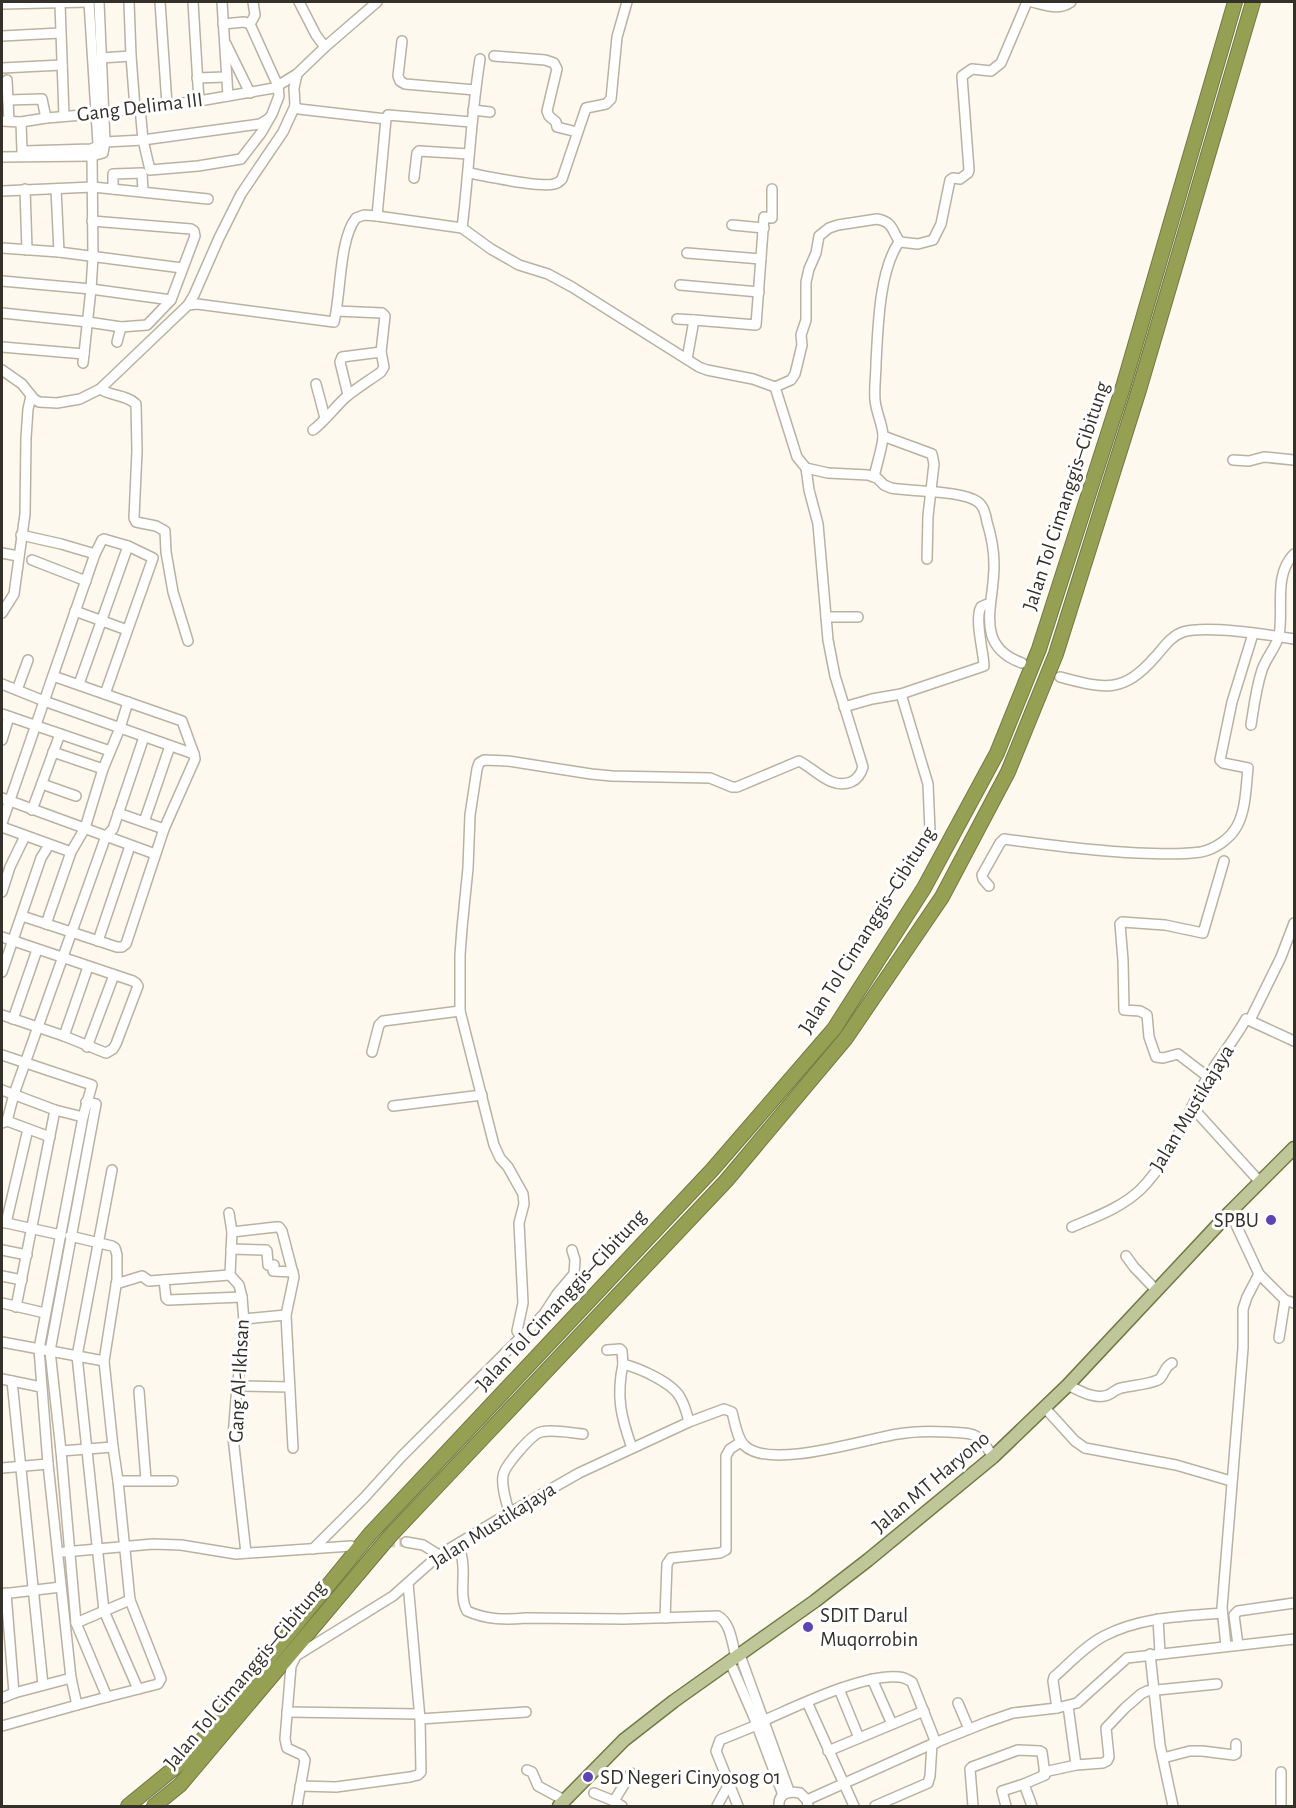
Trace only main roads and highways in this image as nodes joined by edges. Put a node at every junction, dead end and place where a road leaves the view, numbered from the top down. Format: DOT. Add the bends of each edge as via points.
graph roads {
  1 [pos="1235,2"];
  2 [pos="1253,2"];
  3 [pos="1294,1148"];
  4 [pos="561,1803"];
  5 [pos="128,1806"];
  6 [pos="154,1806"];
  1 -- 5 [label="highway, Jalan Tol Cimanggis–Cibitung" via="1123,387 1039,649 997,753 924,888 834,1029 712,1170 370,1534 189,1756"];
  2 -- 6 [label="highway, Jalan Tol Cimanggis–Cibitung" via="1139,390 1056,654 1008,772 942,897 846,1038 726,1181 390,1536 180,1785"];
  3 -- 4 [label="main road, Jalan MT Haryono" via="1068,1385 993,1457 868,1560 624,1740"];
}
